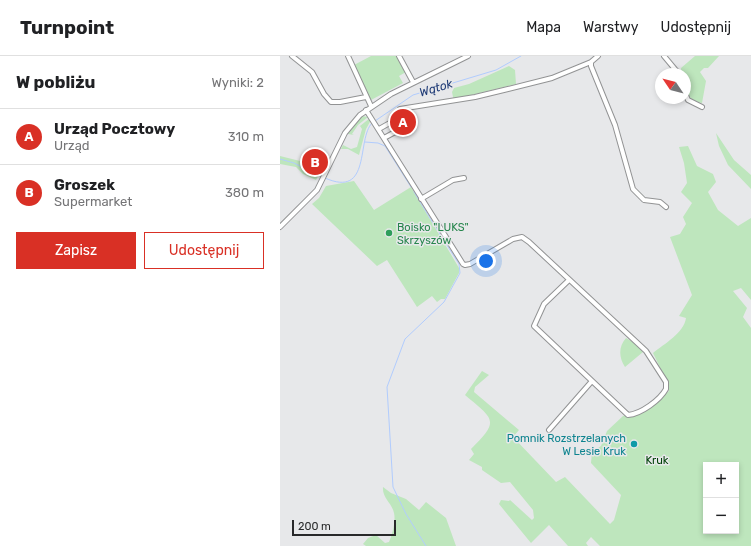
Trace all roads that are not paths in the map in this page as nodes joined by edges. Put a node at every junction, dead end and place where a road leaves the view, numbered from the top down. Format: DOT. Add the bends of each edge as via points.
graph roads {
  1 [pos="292,56"];
  2 [pos="348,56"];
  3 [pos="399,56"];
  4 [pos="468,56"];
  5 [pos="598,56"];
  6 [pos="664,56"];
  7 [pos="592,62"];
  8 [pos="674,68"];
  9 [pos="413,82"];
  10 [pos="366,97"];
  11 [pos="691,102"];
  12 [pos="371,106"];
  13 [pos="702,107"];
  14 [pos="400,109"];
  15 [pos="366,110"];
  16 [pos="379,129"];
  17 [pos="384,138"];
  18 [pos="464,178"];
  19 [pos="421,199"];
  20 [pos="666,207"];
  21 [pos="280,227"];
  22 [pos="570,280"];
  23 [pos="592,381"];
  24 [pos="549,430"];
  1 -- 10 [label="street" via="312,72 331,102"];
  2 -- 10 [label="street"];
  3 -- 9 [label="street"];
  4 -- 9 [label="street"];
  5 -- 7 [label="street"];
  6 -- 8 [label="street"];
  7 -- 14 [label="street" via="552,78 508,89"];
  7 -- 20 [label="street" via="591,66 615,126 633,189 644,200 660,202"];
  9 -- 12 [label="street"];
  10 -- 12 [label="street"];
  11 -- 13 [label="street"];
  12 -- 15 [label="street"];
  15 -- 16 [label="street"];
  15 -- 21 [label="street" via="348,130 311,197"];
  16 -- 17 [label="street"];
  16 -- 17 [label="street" via="406,116 410,124"];
  17 -- 19 [label="street"];
  18 -- 19 [label="street" via="453,180"];
  19 -- 22 [label="street" via="465,265 520,237 529,242"];
  22 -- 23 [label="street" via="544,304 534,326"];
  22 -- 23 [label="street" via="646,351 667,384 664,393 645,408 628,415"];
  23 -- 24 [label="street"];
}
